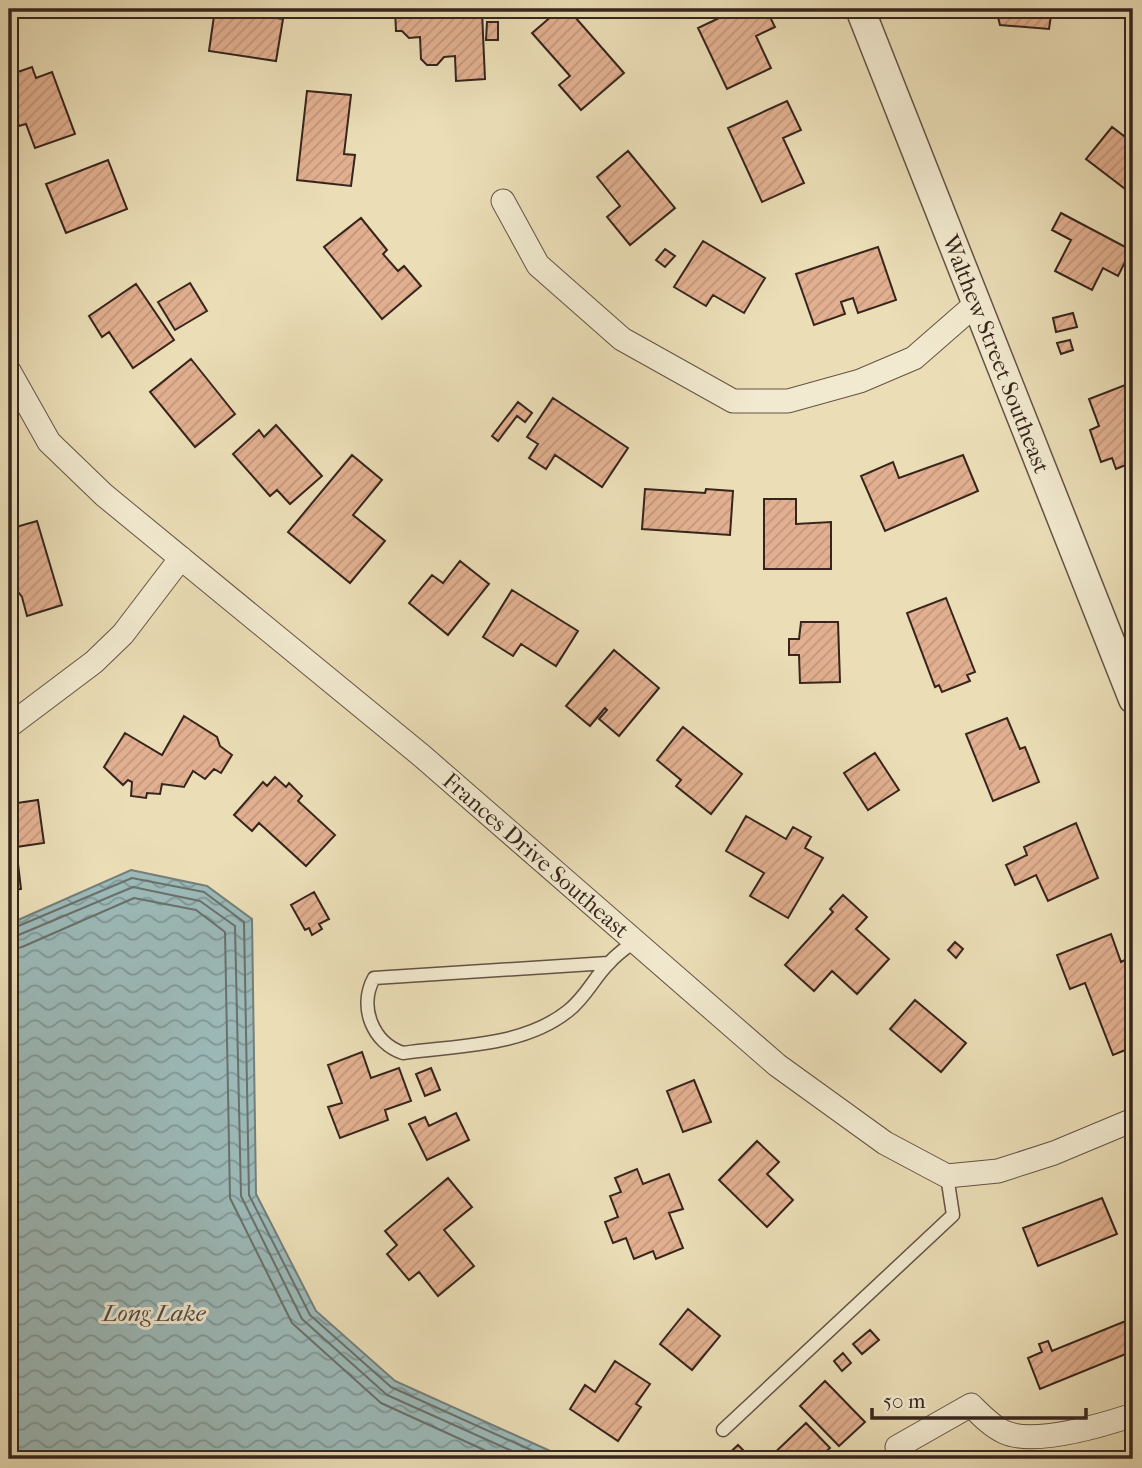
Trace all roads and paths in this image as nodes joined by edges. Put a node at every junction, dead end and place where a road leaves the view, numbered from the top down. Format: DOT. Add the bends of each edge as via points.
graph roads {
  1 [pos="860,9"];
  2 [pos="503,201"];
  3 [pos="977,303"];
  4 [pos="9,371"];
  5 [pos="181,558"];
  6 [pos="1133,699"];
  7 [pos="9,726"];
  8 [pos="635,941"];
  9 [pos="608,963"];
  10 [pos="1133,1120"];
  11 [pos="947,1176"];
  12 [pos="1133,1415"];
  13 [pos="723,1430"];
  14 [pos="897,1447"];
  1 -- 3 [label="street, Walthew Street Southeast"];
  2 -- 3 [label="street" via="538,265 622,339 733,401 788,401 860,381 914,358"];
  3 -- 6 [label="street, Walthew Street Southeast"];
  4 -- 5 [label="street, Frances Drive Southeast" via="49,442 104,495"];
  5 -- 7 [label="street" via="123,634 94,662"];
  5 -- 8 [label="street, Frances Drive Southeast" via="422,756"];
  8 -- 9 [label="lane"];
  8 -- 11 [label="street, Frances Drive Southeast" via="777,1065 885,1143"];
  9 -- 9 [label="lane" via="591,990 568,1011 521,1036 403,1053 380,1040 368,1007 374,978"];
  10 -- 11 [label="street" via="998,1171"];
  11 -- 13 [label="lane" via="953,1215"];
  12 -- 14 [label="street" via="1068,1433 1007,1434 971,1405"];
}
